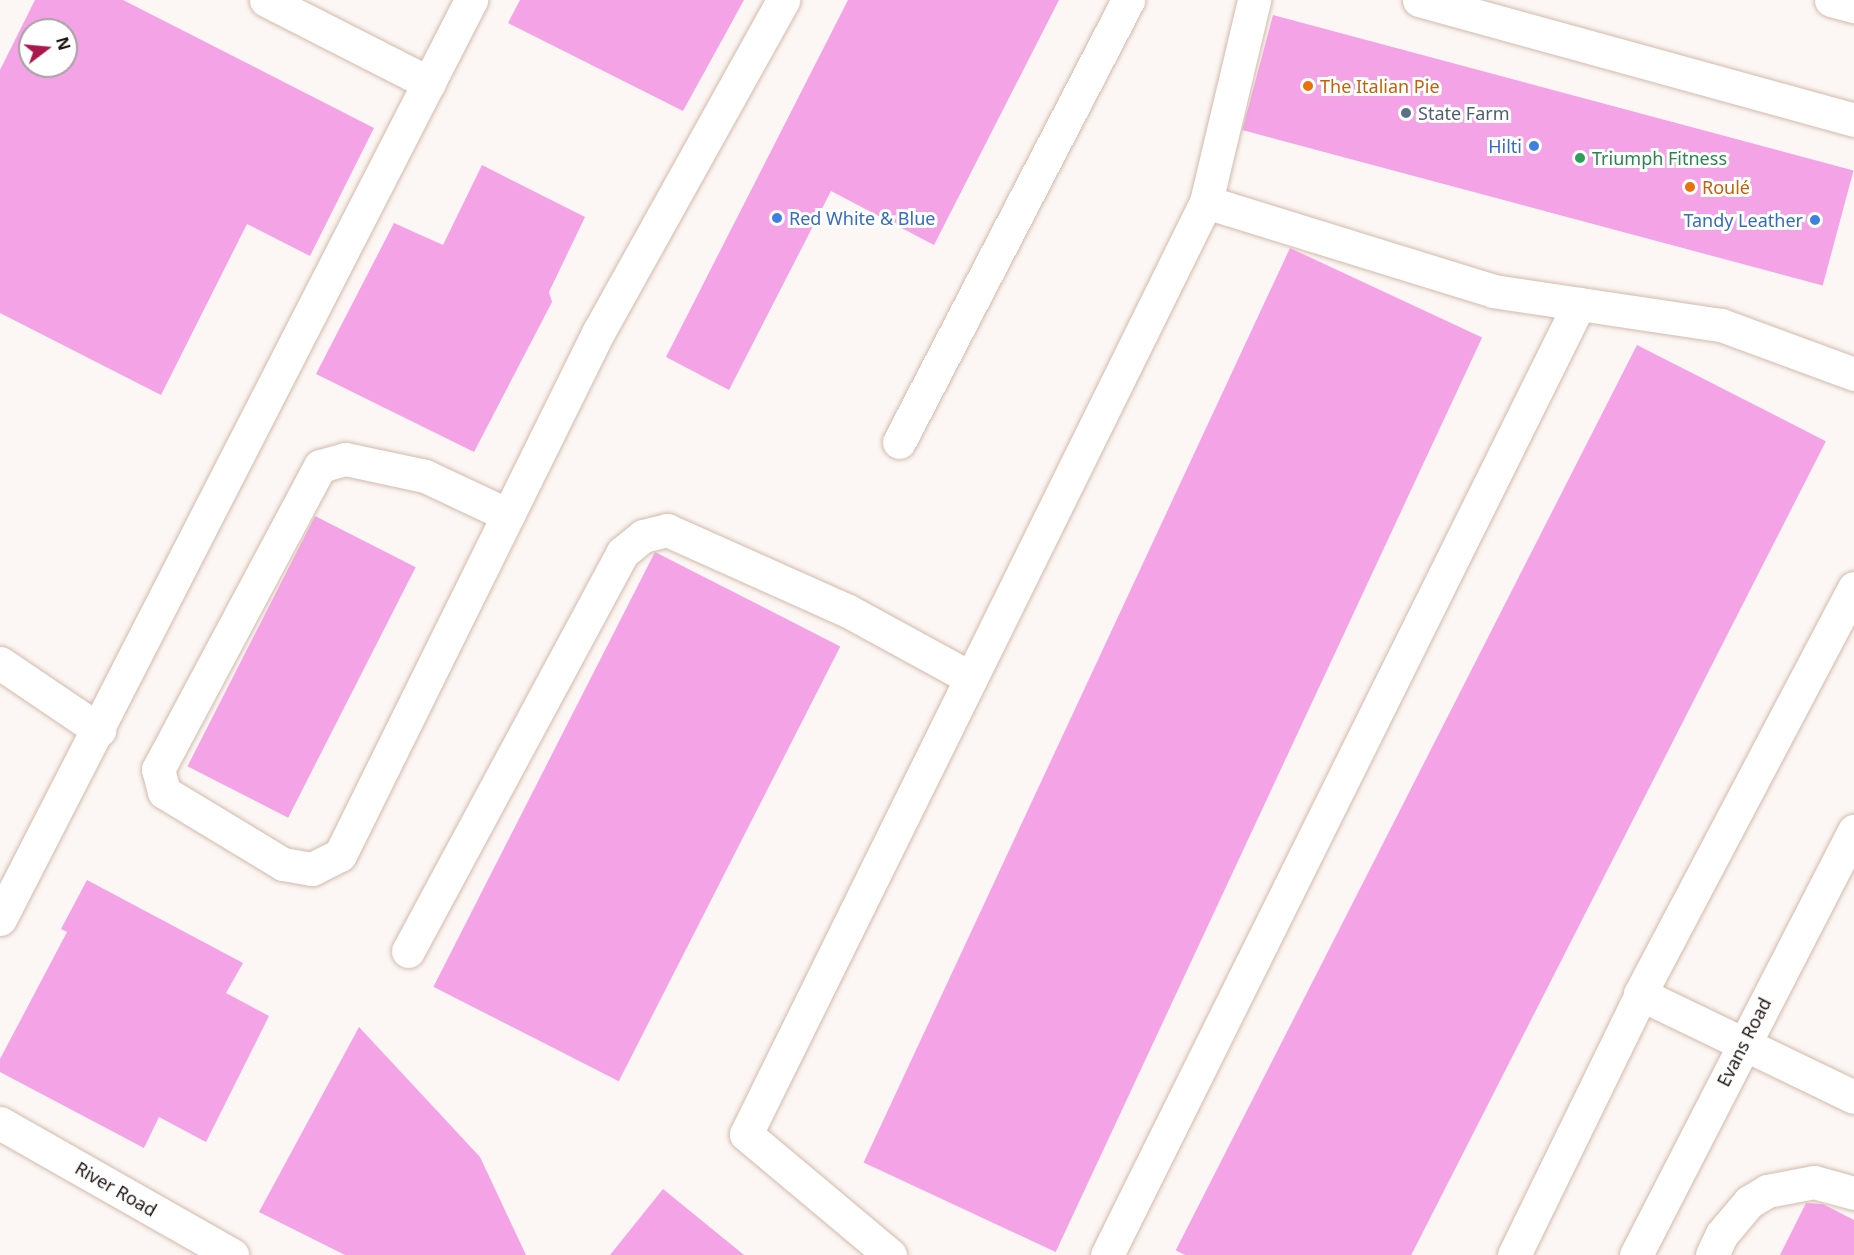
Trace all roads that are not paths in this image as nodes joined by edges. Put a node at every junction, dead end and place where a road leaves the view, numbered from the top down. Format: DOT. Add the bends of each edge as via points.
graph roads {
  1 [pos="266,0"];
  2 [pos="471,0"];
  3 [pos="783,0"];
  4 [pos="1128,0"];
  5 [pos="1254,0"];
  6 [pos="1419,0"];
  7 [pos="1831,0"];
  8 [pos="1854,6"];
  9 [pos="429,83"];
  10 [pos="1854,120"];
  11 [pos="1206,202"];
  12 [pos="1579,304"];
  13 [pos="1854,374"];
  14 [pos="899,442"];
  15 [pos="508,515"];
  16 [pos="1854,588"];
  17 [pos="0,663"];
  18 [pos="971,678"];
  19 [pos="99,730"];
  20 [pos="1854,831"];
  21 [pos="0,919"];
  22 [pos="408,951"];
  23 [pos="1641,995"];
  24 [pos="1744,1040"];
  25 [pos="1854,1097"];
  26 [pos="0,1123"];
  27 [pos="1854,1194"];
  28 [pos="232,1255"];
  29 [pos="890,1255"];
  30 [pos="1107,1255"];
  31 [pos="1514,1255"];
  32 [pos="1636,1255"];
  33 [pos="1712,1255"];
  1 -- 9 [label="main road"];
  2 -- 9 [label="main road"];
  3 -- 15 [label="main road" via="599,331"];
  4 -- 14 [label="main road"];
  5 -- 11 [label="main road"];
  6 -- 10 [label="main road"];
  7 -- 8 [label="main road"];
  9 -- 19 [label="main road"];
  11 -- 12 [label="main road" via="1493,291"];
  11 -- 18 [label="main road"];
  12 -- 13 [label="main road" via="1721,325"];
  12 -- 30 [label="main road"];
  15 -- 15 [label="main road" via="340,855 312,869 283,864 164,792 158,769 320,466 345,459 425,476"];
  16 -- 23 [label="main road"];
  17 -- 19 [label="main road"];
  18 -- 22 [label="main road" via="848,611 667,530 643,536 622,553"];
  18 -- 29 [label="main road" via="746,1134"];
  19 -- 21 [label="main road"];
  20 -- 24 [label="main road, Evans Road"];
  23 -- 24 [label="main road"];
  23 -- 31 [label="main road"];
  24 -- 25 [label="main road"];
  24 -- 32 [label="main road, Evans Road"];
  26 -- 28 [label="main road, River Road"];
  27 -- 33 [label="main road" via="1814,1182 1767,1191 1749,1202 1722,1234"];
}
